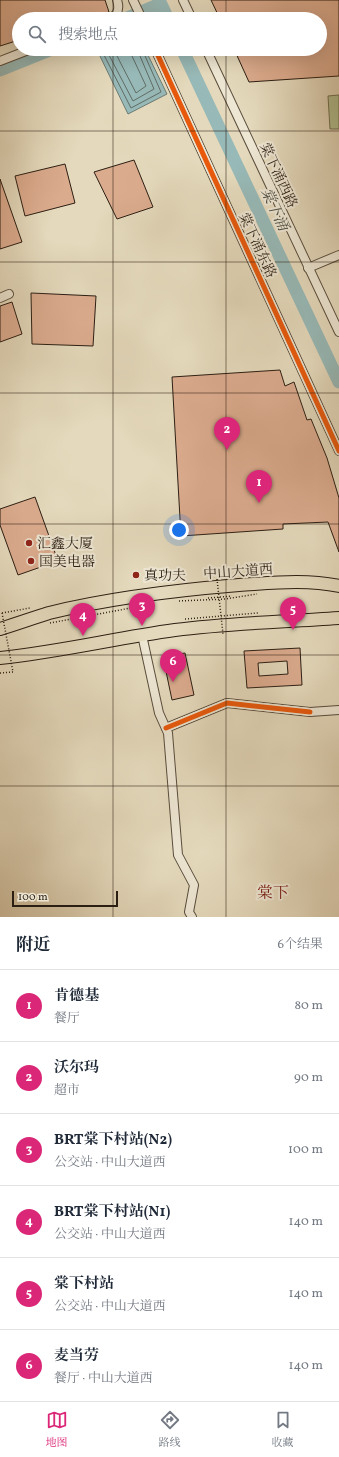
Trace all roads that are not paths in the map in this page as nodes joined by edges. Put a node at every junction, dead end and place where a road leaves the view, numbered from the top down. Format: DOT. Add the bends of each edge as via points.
graph roads {
  1 [pos="117,0"];
  2 [pos="133,0"];
  3 [pos="183,0"];
  4 [pos="117,12"];
  5 [pos="138,12"];
  6 [pos="189,12"];
  7 [pos="13,56"];
  8 [pos="158,56"];
  9 [pos="209,56"];
  10 [pos="0,61"];
  11 [pos="339,255"];
  12 [pos="308,268"];
  13 [pos="9,294"];
  14 [pos="0,298"];
  15 [pos="339,332"];
  16 [pos="339,451"];
  17 [pos="339,586"];
  18 [pos="339,618"];
  19 [pos="0,629"];
  20 [pos="142,635"];
  21 [pos="0,658"];
  22 [pos="339,710"];
  23 [pos="166,728"];
  24 [pos="192,917"];
  1 -- 4 [label="street"];
  2 -- 5 [label="street"];
  3 -- 6 [label="street"];
  7 -- 10 [label="street"];
  8 -- 16 [label="street, 棠下涌东路"];
  9 -- 12 [label="street, 棠下涌西路"];
  11 -- 12 [label="street"];
  12 -- 15 [label="street, 棠下涌西路"];
  13 -- 14 [label="street"];
  17 -- 19 [label="highway, 中山大道西" via="310,582 280,583 169,592 50,613"];
  18 -- 20 [label="highway" via="236,624"];
  20 -- 21 [label="highway" via="48,653"];
  20 -- 23 [label="street" via="159,713"];
  22 -- 23 [label="street" via="310,712 227,703"];
  23 -- 24 [label="street" via="178,855 194,885 189,912"];
}
